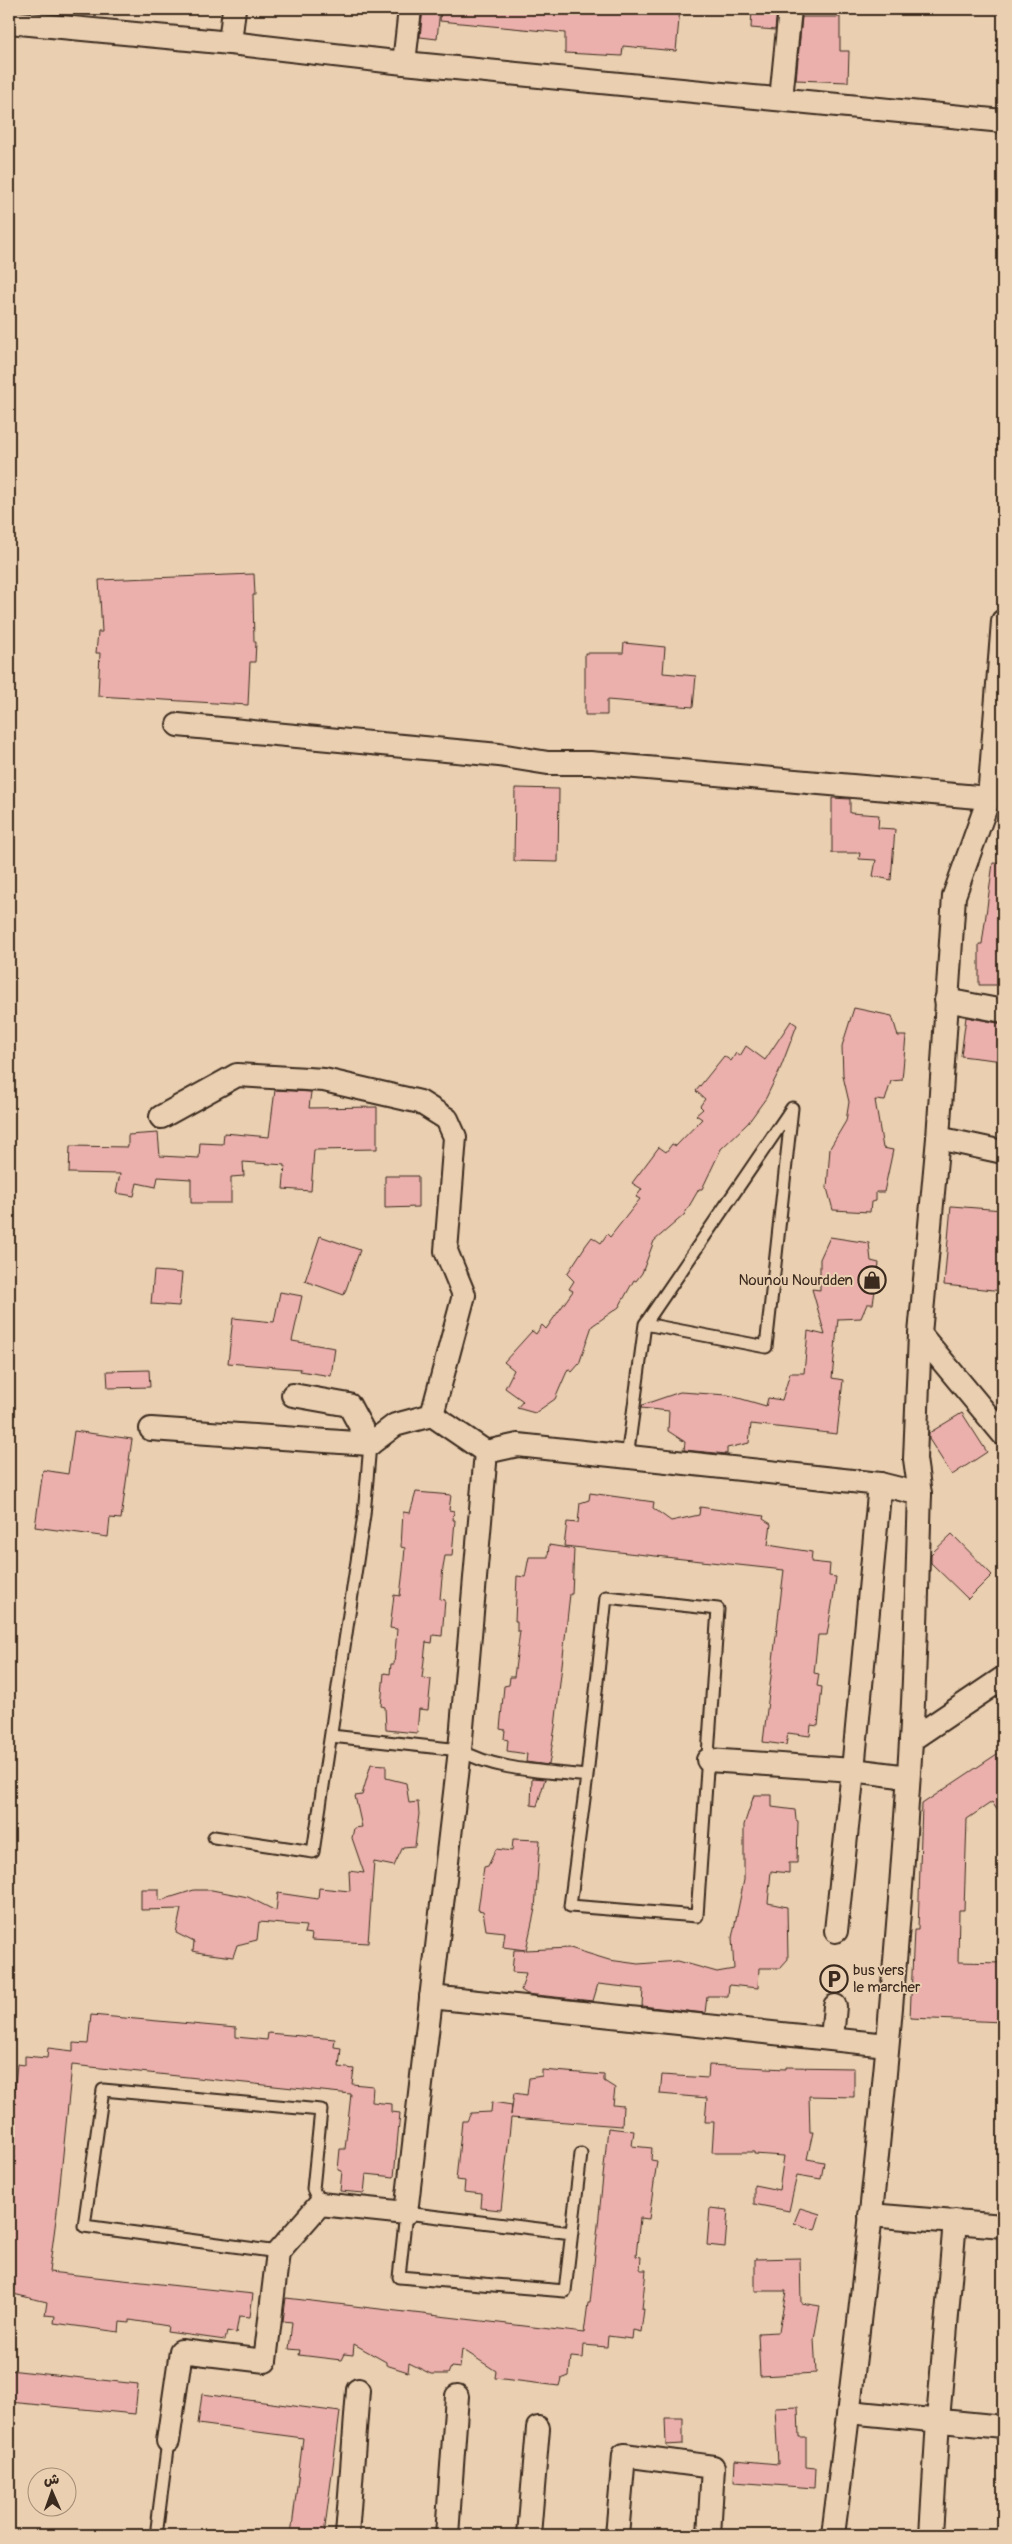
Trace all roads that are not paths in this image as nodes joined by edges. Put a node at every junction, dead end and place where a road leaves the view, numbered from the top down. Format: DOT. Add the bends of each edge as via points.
graph roads {
  1 [pos="234,9"];
  2 [pos="410,9"];
  3 [pos="790,9"];
  4 [pos="9,22"];
  5 [pos="230,43"];
  6 [pos="404,63"];
  7 [pos="781,99"];
  8 [pos="1003,121"];
  9 [pos="1003,621"];
  10 [pos="178,726"];
  11 [pos="990,798"];
  12 [pos="946,1000"];
  13 [pos="1003,1011"];
  14 [pos="161,1117"];
  15 [pos="938,1138"];
  16 [pos="1003,1152"];
  17 [pos="645,1324"];
  18 [pos="920,1334"];
  19 [pos="293,1395"];
  20 [pos="432,1415"];
  21 [pos="151,1429"];
  22 [pos="1003,1434"];
  23 [pos="370,1444"];
  24 [pos="486,1452"];
  25 [pos="627,1458"];
  26 [pos="880,1484"];
  27 [pos="920,1494"];
  28 [pos="1003,1678"];
  29 [pos="331,1736"];
  30 [pos="911,1740"];
  31 [pos="460,1750"];
  32 [pos="708,1760"];
  33 [pos="853,1770"];
  34 [pos="587,1776"];
  35 [pos="908,1777"];
  36 [pos="214,1837"];
  37 [pos="836,1931"];
  38 [pos="431,1997"];
  39 [pos="835,2006"];
  40 [pos="832,2040"];
  41 [pos="887,2045"];
  42 [pos="581,2154"];
  43 [pos="320,2204"];
  44 [pos="406,2213"];
  45 [pos="870,2215"];
  46 [pos="955,2220"];
  47 [pos="1003,2226"];
  48 [pos="572,2232"];
  49 [pos="278,2252"];
  50 [pos="358,2390"];
  51 [pos="456,2396"];
  52 [pos="849,2412"];
  53 [pos="938,2420"];
  54 [pos="1003,2427"];
  55 [pos="538,2428"];
  56 [pos="168,2441"];
  57 [pos="156,2528"];
  58 [pos="346,2535"];
  59 [pos="447,2535"];
  60 [pos="529,2535"];
  61 [pos="617,2535"];
  62 [pos="709,2535"];
  63 [pos="833,2535"];
  64 [pos="931,2535"];
  1 -- 5 [label="street"];
  2 -- 6 [label="street"];
  3 -- 7 [label="street"];
  4 -- 5 [label="street"];
  5 -- 6 [label="street"];
  6 -- 7 [label="street"];
  7 -- 8 [label="street"];
  9 -- 11 [label="street"];
  10 -- 11 [label="street" via="499,755 548,764 590,763"];
  11 -- 12 [label="street" via="954,896"];
  12 -- 13 [label="street"];
  12 -- 15 [label="street"];
  14 -- 20 [label="street" via="237,1075 324,1080 420,1102 447,1119 456,1137 446,1251 464,1295"];
  15 -- 16 [label="street"];
  15 -- 18 [label="street"];
  17 -- 17 [label="lane" via="770,1140 792,1108 766,1347"];
  17 -- 25 [label="lane"];
  18 -- 22 [label="street"];
  18 -- 27 [label="street" via="915,1460"];
  19 -- 23 [label="street" via="349,1405"];
  20 -- 23 [label="street" via="395,1425"];
  20 -- 24 [label="street"];
  21 -- 23 [label="street"];
  23 -- 29 [label="lane" via="364,1515"];
  24 -- 25 [label="street" via="518,1446"];
  24 -- 31 [label="street"];
  25 -- 26 [label="street"];
  26 -- 27 [label="street"];
  26 -- 33 [label="street"];
  27 -- 30 [label="street"];
  28 -- 30 [label="street"];
  29 -- 31 [label="lane"];
  29 -- 36 [label="lane" via="313,1852"];
  30 -- 35 [label="street"];
  31 -- 34 [label="lane" via="476,1759"];
  31 -- 38 [label="street"];
  32 -- 33 [label="street"];
  32 -- 34 [label="lane" via="697,1916 570,1906"];
  32 -- 34 [label="lane" via="718,1608 606,1597"];
  33 -- 35 [label="street"];
  33 -- 37 [label="street"];
  35 -- 41 [label="street"];
  38 -- 40 [label="street"];
  38 -- 44 [label="street"];
  39 -- 40 [label="street"];
  40 -- 41 [label="street"];
  41 -- 45 [label="street"];
  42 -- 48 [label="lane"];
  43 -- 44 [label="street"];
  43 -- 49 [label="street"];
  43 -- 49 [label="lane" via="313,2189 322,2110 103,2090 84,2226"];
  44 -- 48 [label="lane"];
  44 -- 48 [label="lane" via="398,2277 565,2291"];
  45 -- 46 [label="street"];
  45 -- 52 [label="street"];
  46 -- 47 [label="street"];
  46 -- 53 [label="street"];
  49 -- 56 [label="street" via="265,2361 181,2351"];
  50 -- 58 [label="street"];
  51 -- 59 [label="street"];
  52 -- 53 [label="street"];
  52 -- 63 [label="street"];
  53 -- 54 [label="street"];
  53 -- 64 [label="street"];
  55 -- 60 [label="street"];
  56 -- 57 [label="lane"];
  61 -- 62 [label="street" via="624,2455 713,2467"];
}
